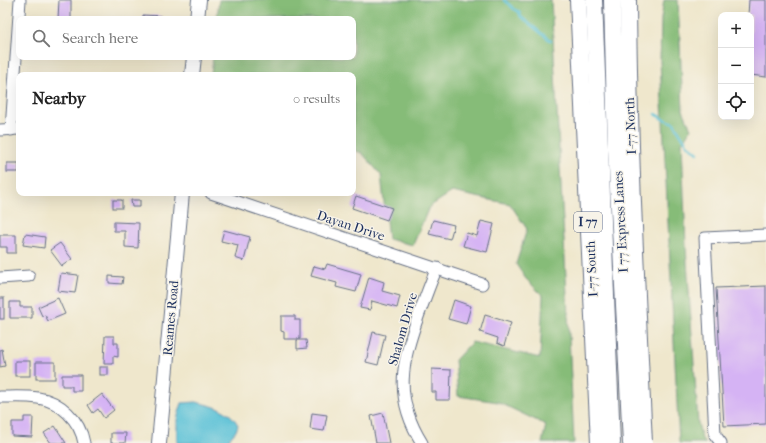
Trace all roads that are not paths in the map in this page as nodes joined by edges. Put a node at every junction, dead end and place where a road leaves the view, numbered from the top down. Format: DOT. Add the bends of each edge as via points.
graph roads {
  1 [pos="20,0"];
  2 [pos="199,0"];
  3 [pos="578,0"];
  4 [pos="594,0"];
  5 [pos="612,0"];
  6 [pos="628,0"];
  7 [pos="19,16"];
  8 [pos="197,16"];
  9 [pos="16,52"];
  10 [pos="194,60"];
  11 [pos="192,72"];
  12 [pos="10,130"];
  13 [pos="182,196"];
  14 [pos="220,196"];
  15 [pos="766,235"];
  16 [pos="437,268"];
  17 [pos="29,276"];
  18 [pos="0,278"];
  19 [pos="482,284"];
  20 [pos="0,397"];
  21 [pos="84,443"];
  22 [pos="159,443"];
  23 [pos="422,443"];
  24 [pos="599,443"];
  25 [pos="612,443"];
  26 [pos="630,443"];
  27 [pos="644,443"];
  28 [pos="720,443"];
  1 -- 7 [label="street"];
  2 -- 8 [label="main road"];
  3 -- 24 [label="highway, I-77 South / I 77"];
  4 -- 25 [label="highway, I 77 Express Lanes / I 77"];
  5 -- 26 [label="highway, I 77 Express Lanes / I 77" via="616,148"];
  6 -- 27 [label="highway, I-77 North" via="628,71"];
  9 -- 12 [label="street"];
  10 -- 11 [label="main road"];
  13 -- 22 [label="main road, Reames Road"];
  14 -- 16 [label="street, Dayan Drive"];
  15 -- 28 [label="street" via="706,238 715,435"];
  16 -- 19 [label="street, Dayan Drive"];
  16 -- 23 [label="street, Shalom Drive" via="415,328 403,374 405,403"];
  17 -- 18 [label="street"];
  20 -- 21 [label="street" via="39,398 57,405 73,419 80,429"];
}
